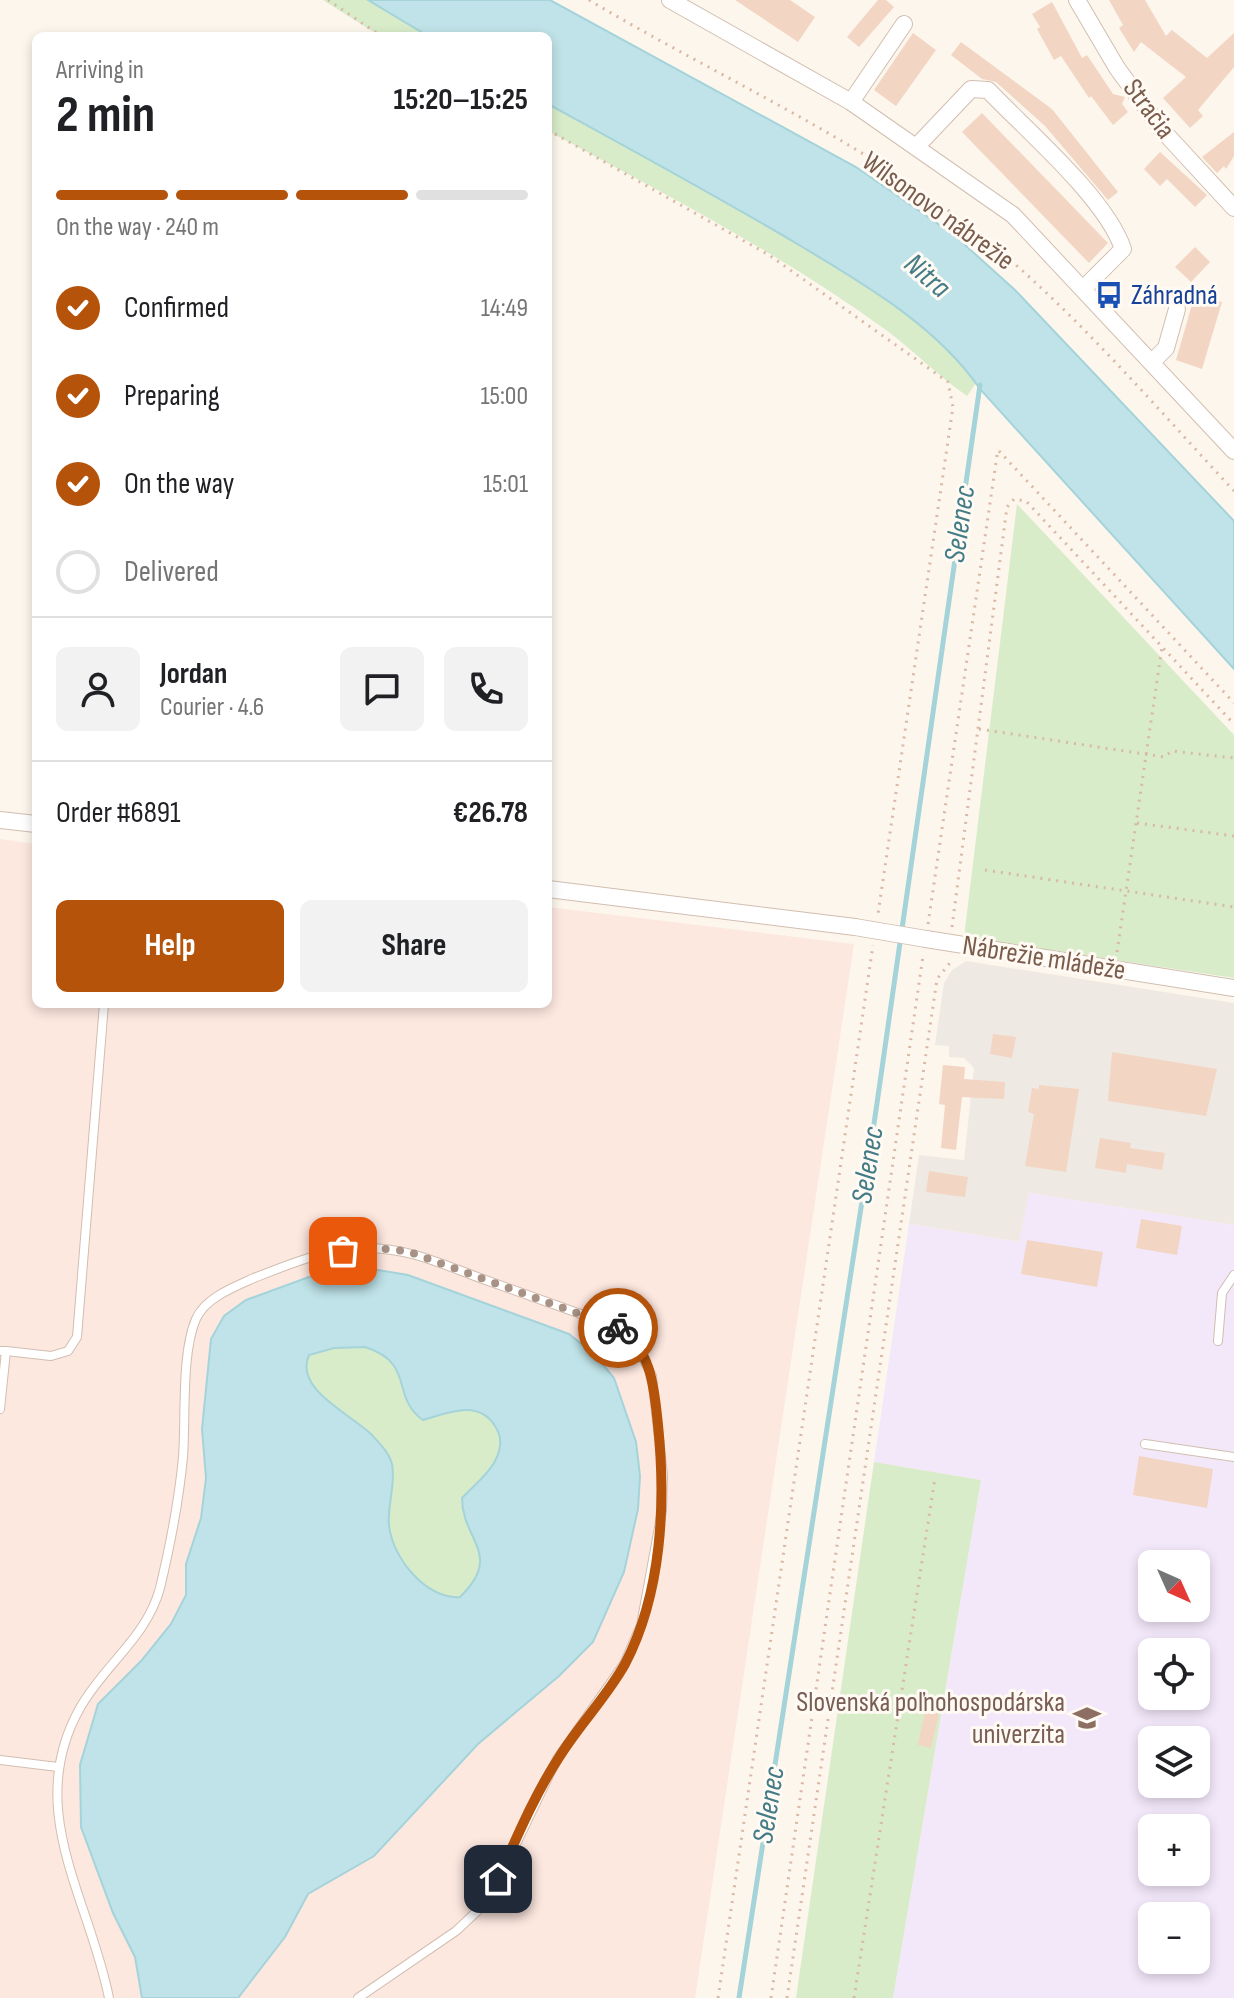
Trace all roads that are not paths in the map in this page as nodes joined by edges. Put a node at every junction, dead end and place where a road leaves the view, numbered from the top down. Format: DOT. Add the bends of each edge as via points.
graph roads {
  1 [pos="670,0"];
  2 [pos="1077,0"];
  3 [pos="904,24"];
  4 [pos="851,102"];
  5 [pos="917,146"];
  6 [pos="1234,208"];
  7 [pos="1084,288"];
  8 [pos="1177,309"];
  9 [pos="1152,362"];
  10 [pos="1234,426"];
  11 [pos="1231,448"];
  12 [pos="0,820"];
  13 [pos="32,824"];
  14 [pos="552,889"];
  15 [pos="1234,988"];
  16 [pos="104,1008"];
  17 [pos="1234,1275"];
  18 [pos="1218,1341"];
  19 [pos="3,1351"];
  20 [pos="0,1409"];
  21 [pos="1145,1444"];
  22 [pos="1234,1457"];
  23 [pos="0,1760"];
  24 [pos="58,1767"];
  25 [pos="109,1998"];
  26 [pos="358,1998"];
  1 -- 4 [label="street, Wilsonovo nábrežie"];
  2 -- 6 [label="street, Stračia" via="1117,68 1164,132"];
  3 -- 4 [label="street"];
  4 -- 5 [label="street, Wilsonovo nábrežie"];
  5 -- 7 [label="street, Wilsonovo nábrežie" via="1013,215"];
  5 -- 7 [label="street, Wilsonovo nábrežie" via="971,89 988,90 1117,231 1123,249"];
  7 -- 9 [label="street, Wilsonovo nábrežie"];
  8 -- 9 [label="street" via="1166,348"];
  9 -- 11 [label="street, Wilsonovo nábrežie"];
  10 -- 11 [label="street, Wilsonovo nábrežie"];
  12 -- 13 [label="street"];
  14 -- 15 [label="street, Nábrežie mládeže, bridge" via="855,927"];
  16 -- 19 [label="lane" via="77,1337 68,1351 51,1356"];
  17 -- 18 [label="lane" via="1222,1293"];
  19 -- 20 [label="lane"];
  21 -- 22 [label="lane"];
  23 -- 24 [label="lane"];
  24 -- 25 [label="lane" via="62,1844"];
  24 -- 26 [label="lane" via="80,1708 137,1637 159,1592 182,1459 190,1337 197,1316 215,1298 271,1271 325,1254 362,1247 388,1249 407,1251 632,1337 652,1376 663,1475 660,1525 641,1625 624,1664 557,1759 489,1900 456,1931"];
}
